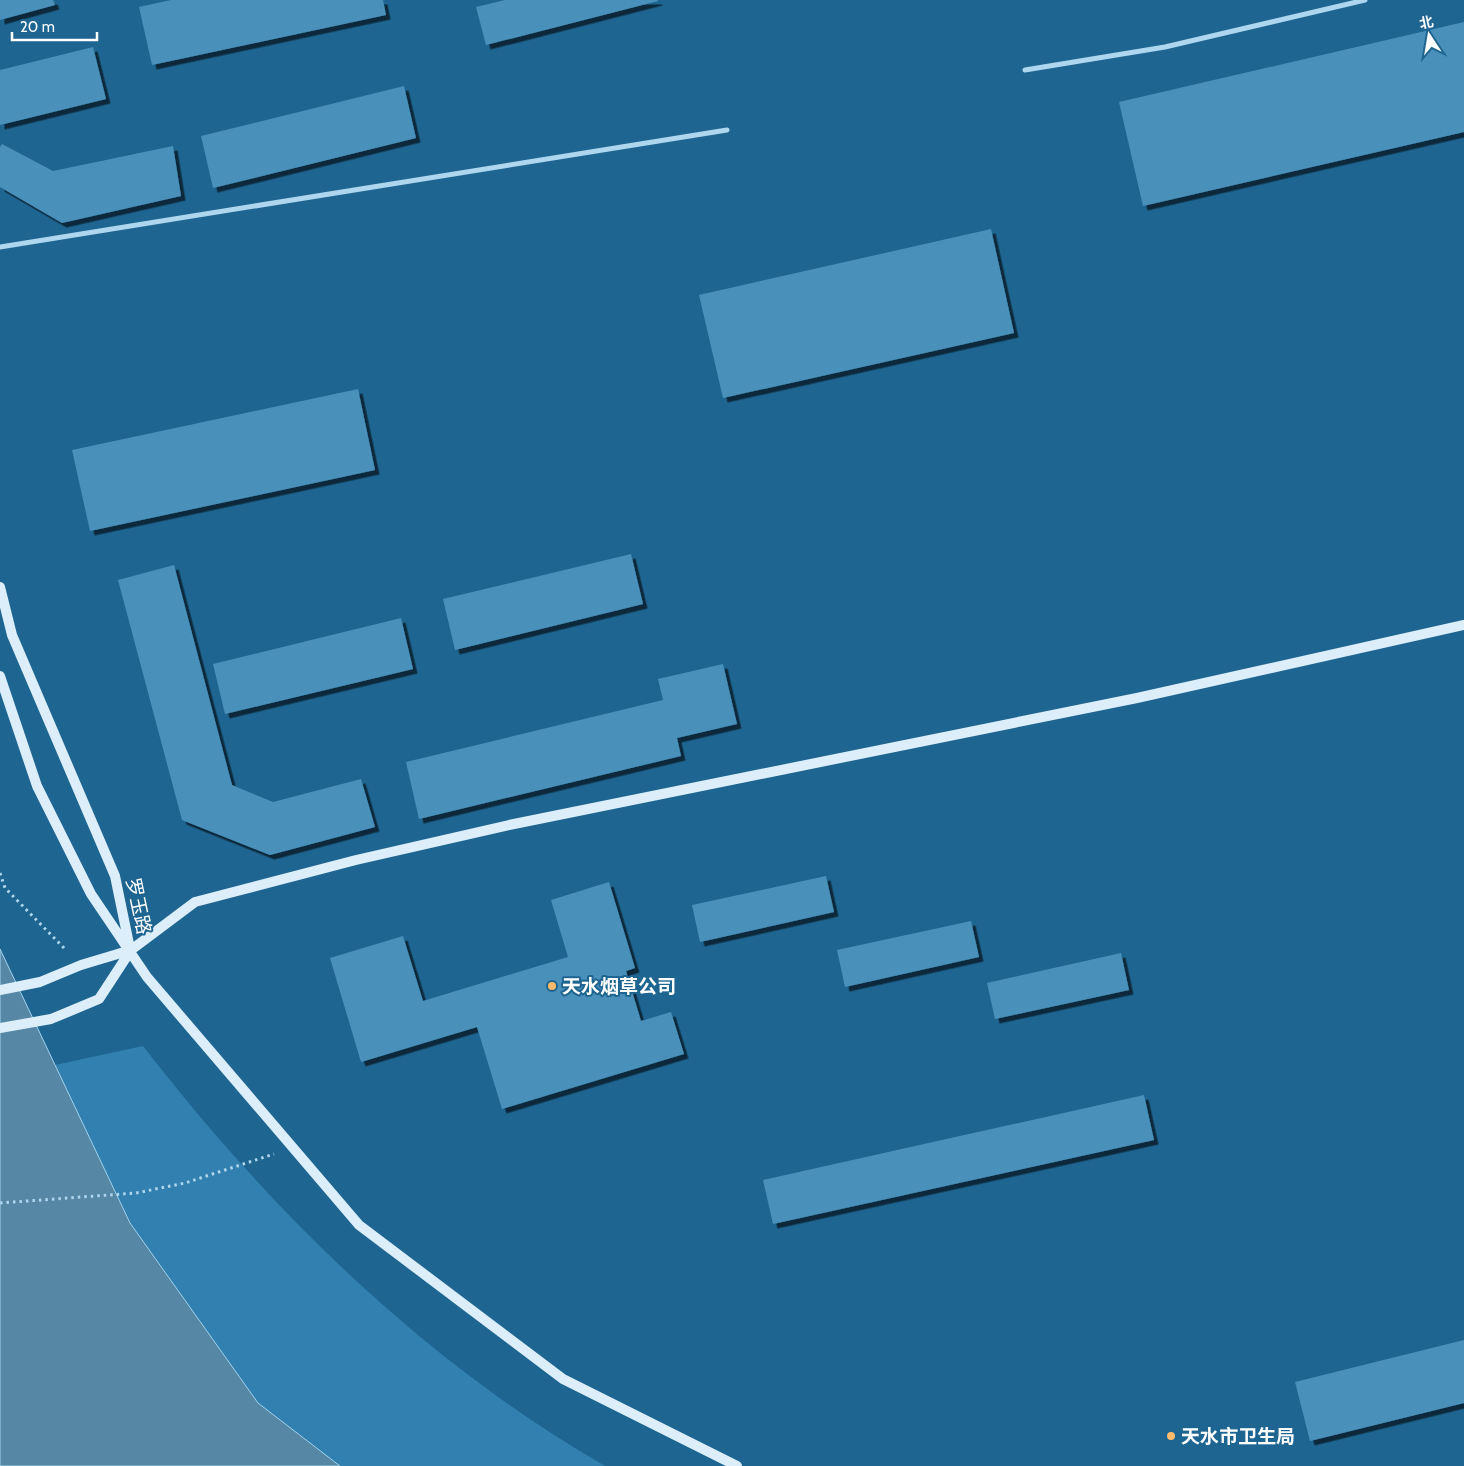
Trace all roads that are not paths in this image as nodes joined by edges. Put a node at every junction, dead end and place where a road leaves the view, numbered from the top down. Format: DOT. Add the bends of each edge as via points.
graph roads {
  1 [pos="1364,0"];
  2 [pos="1025,70"];
  3 [pos="727,130"];
  4 [pos="0,247"];
  5 [pos="0,587"];
  6 [pos="1464,626"];
  7 [pos="0,676"];
  8 [pos="131,950"];
  9 [pos="0,990"];
  10 [pos="0,1028"];
  11 [pos="737,1466"];
  1 -- 2 [label="street" via="1165,46"];
  3 -- 4 [label="street"];
  5 -- 8 [label="main road, 罗玉路" via="12,635 115,876"];
  6 -- 8 [label="main road" via="1137,698 509,825 356,860 195,902"];
  7 -- 8 [label="main road, 罗玉路" via="37,786 91,894"];
  8 -- 9 [label="main road" via="40,982"];
  8 -- 10 [label="main road" via="99,999 51,1019"];
  8 -- 11 [label="main road" via="147,978 360,1225 563,1379"];
}
